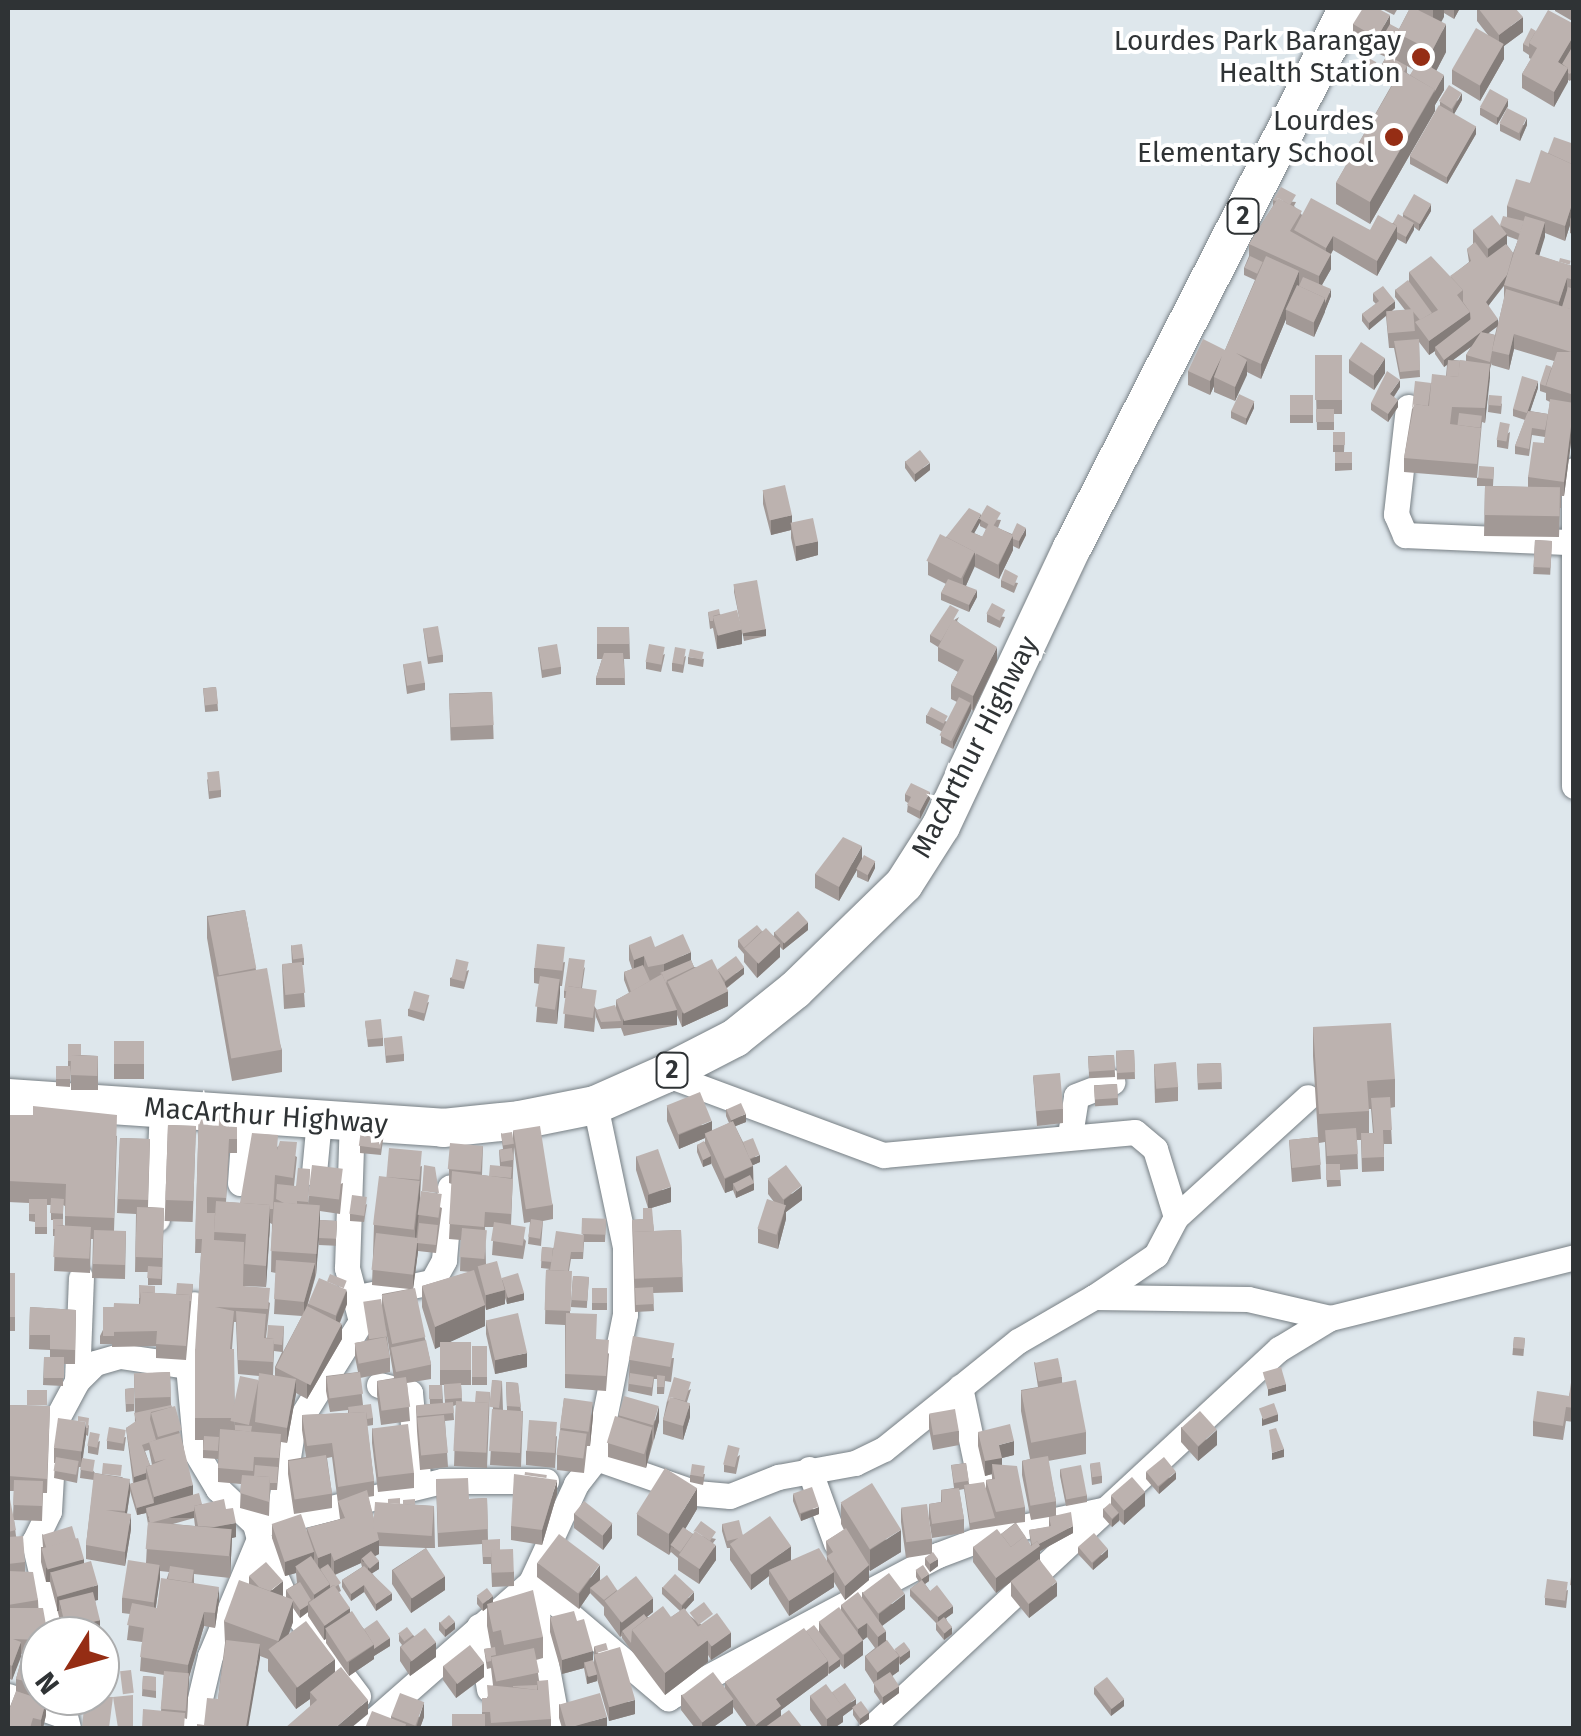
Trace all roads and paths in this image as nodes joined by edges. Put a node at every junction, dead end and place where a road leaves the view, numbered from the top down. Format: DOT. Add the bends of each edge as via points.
graph roads {
  1 [pos="1348,8"];
  2 [pos="1408,407"];
  3 [pos="1574,470"];
  4 [pos="1571,542"];
  5 [pos="1574,786"];
  6 [pos="664,1074"];
  7 [pos="1112,1082"];
  8 [pos="1308,1097"];
  9 [pos="8,1098"];
  10 [pos="594,1105"];
  11 [pos="162,1108"];
  12 [pos="245,1114"];
  13 [pos="335,1120"];
  14 [pos="1070,1135"];
  15 [pos="314,1173"];
  16 [pos="240,1184"];
  17 [pos="450,1187"];
  18 [pos="1176,1217"];
  19 [pos="157,1219"];
  20 [pos="1574,1257"];
  21 [pos="81,1278"];
  22 [pos="358,1296"];
  23 [pos="1094,1297"];
  24 [pos="194,1304"];
  25 [pos="1330,1318"];
  26 [pos="188,1366"];
  27 [pos="78,1381"];
  28 [pos="379,1386"];
  29 [pos="960,1387"];
  30 [pos="596,1458"];
  31 [pos="808,1470"];
  32 [pos="980,1482"];
  33 [pos="576,1484"];
  34 [pos="419,1486"];
  35 [pos="1106,1510"];
  36 [pos="264,1528"];
  37 [pos="836,1543"];
  38 [pos="531,1582"];
  39 [pos="51,1616"];
  40 [pos="479,1626"];
  41 [pos="488,1689"];
  42 [pos="370,1722"];
  43 [pos="193,1728"];
  44 [pos="558,1728"];
  45 [pos="871,1728"];
  1 -- 6 [label="highway, MacArthur Highway / 2" via="1072,548 941,826 904,884 851,941 735,1038"];
  2 -- 4 [label="street" via="1396,514 1405,534"];
  3 -- 4 [label="street"];
  4 -- 5 [label="street"];
  6 -- 10 [label="highway, MacArthur Highway / 2"];
  6 -- 14 [label="street" via="883,1155"];
  7 -- 14 [label="street" via="1076,1096"];
  8 -- 18 [label="street"];
  9 -- 11 [label="highway, MacArthur Highway / 2"];
  10 -- 13 [label="highway, MacArthur Highway / 2" via="443,1128"];
  10 -- 30 [label="street" via="625,1246 616,1384"];
  11 -- 12 [label="highway, MacArthur Highway / 2"];
  11 -- 19 [label="street"];
  12 -- 13 [label="highway, MacArthur Highway / 2"];
  12 -- 16 [label="street"];
  13 -- 15 [label="street"];
  13 -- 22 [label="street" via="347,1268"];
  14 -- 18 [label="street" via="1135,1132 1147,1138"];
  17 -- 22 [label="street" via="444,1260 432,1282 414,1291"];
  18 -- 23 [label="street" via="1156,1255"];
  20 -- 25 [label="street"];
  21 -- 27 [label="street"];
  22 -- 36 [label="street" via="361,1321 292,1432"];
  23 -- 25 [label="street" via="1248,1299"];
  23 -- 29 [label="street" via="1064,1309"];
  24 -- 26 [label="street"];
  25 -- 35 [label="street" via="1278,1349"];
  26 -- 27 [label="street" via="120,1356 95,1364"];
  26 -- 36 [label="street" via="196,1452 218,1489"];
  27 -- 39 [label="street" via="54,1424 49,1511 34,1542"];
  28 -- 34 [label="street" via="410,1394"];
  29 -- 31 [label="street" via="884,1449 856,1463"];
  29 -- 32 [label="street"];
  30 -- 31 [label="street" via="696,1494 730,1496"];
  30 -- 33 [label="street"];
  31 -- 37 [label="street"];
  33 -- 34 [label="street" via="513,1476"];
  33 -- 38 [label="street"];
  34 -- 36 [label="street"];
  35 -- 38 [label="street" via="999,1532 938,1555 668,1698"];
  35 -- 45 [label="street"];
  36 -- 42 [label="street" via="286,1600"];
  36 -- 43 [label="street" via="210,1656"];
  38 -- 40 [label="street"];
  38 -- 44 [label="street"];
  40 -- 41 [label="street"];
  40 -- 42 [label="street"];
}
